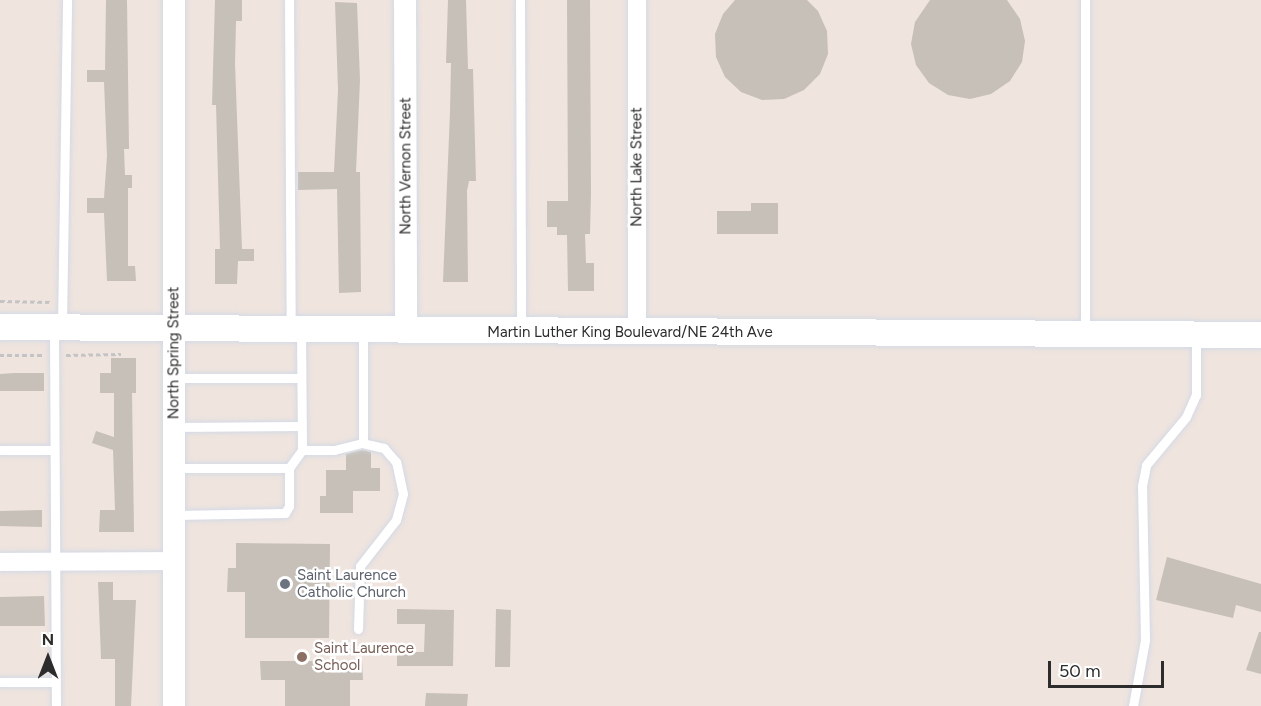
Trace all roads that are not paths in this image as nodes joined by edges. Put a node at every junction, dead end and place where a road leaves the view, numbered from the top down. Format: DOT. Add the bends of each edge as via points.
graph roads {
  1 [pos="67,0"];
  2 [pos="174,0"];
  3 [pos="289,0"];
  4 [pos="405,0"];
  5 [pos="520,0"];
  6 [pos="637,0"];
  7 [pos="1085,0"];
  8 [pos="0,327"];
  9 [pos="58,327"];
  10 [pos="175,329"];
  11 [pos="296,331"];
  12 [pos="363,331"];
  13 [pos="406,332"];
  14 [pos="521,333"];
  15 [pos="637,334"];
  16 [pos="1085,335"];
  17 [pos="1196,335"];
  18 [pos="1261,335"];
  19 [pos="175,378"];
  20 [pos="301,378"];
  21 [pos="302,426"];
  22 [pos="174,427"];
  23 [pos="363,443"];
  24 [pos="0,450"];
  25 [pos="54,450"];
  26 [pos="302,450"];
  27 [pos="174,468"];
  28 [pos="289,468"];
  29 [pos="174,515"];
  30 [pos="174,561"];
  31 [pos="0,562"];
  32 [pos="54,562"];
  33 [pos="358,629"];
  34 [pos="0,682"];
  35 [pos="55,682"];
  36 [pos="56,706"];
  37 [pos="174,706"];
  38 [pos="1133,706"];
  1 -- 9 [label="lane" via="63,302"];
  2 -- 10 [label="street, North Spring Street"];
  3 -- 11 [label="lane"];
  4 -- 13 [label="street, North Vernon Street"];
  5 -- 14 [label="lane"];
  6 -- 15 [label="street, North Lake Street"];
  7 -- 16 [label="lane"];
  8 -- 9 [label="main road, Martin Luther King Boulevard/NE 24th Ave"];
  9 -- 10 [label="main road, Martin Luther King Boulevard/NE 24th Ave"];
  9 -- 25 [label="lane"];
  10 -- 11 [label="main road, Martin Luther King Boulevard/NE 24th Ave"];
  10 -- 19 [label="street, North Spring Street"];
  11 -- 12 [label="main road, Martin Luther King Boulevard/NE 24th Ave"];
  11 -- 20 [label="lane"];
  12 -- 13 [label="main road, Martin Luther King Boulevard/NE 24th Ave"];
  12 -- 23 [label="lane"];
  13 -- 14 [label="main road, Martin Luther King Boulevard/NE 24th Ave"];
  14 -- 15 [label="main road, Martin Luther King Boulevard/NE 24th Ave"];
  15 -- 16 [label="main road, Martin Luther King Boulevard/NE 24th Ave"];
  16 -- 17 [label="main road, Martin Luther King Boulevard/NE 24th Ave"];
  17 -- 18 [label="main road, Martin Luther King Boulevard/NE 24th Ave"];
  17 -- 38 [label="lane" via="1196,395 1186,417 1146,465 1142,498 1145,640"];
  19 -- 20 [label="lane"];
  19 -- 22 [label="street, North Spring Street"];
  20 -- 21 [label="lane"];
  21 -- 22 [label="lane"];
  21 -- 26 [label="lane"];
  22 -- 27 [label="street, North Spring Street"];
  23 -- 26 [label="lane" via="334,450"];
  23 -- 33 [label="lane" via="384,448 396,462 403,494 396,520 360,566"];
  24 -- 25 [label="lane"];
  25 -- 32 [label="lane"];
  26 -- 28 [label="lane"];
  27 -- 28 [label="lane"];
  27 -- 29 [label="street, North Spring Street"];
  28 -- 29 [label="lane" via="289,506 285,513"];
  29 -- 30 [label="street, North Spring Street"];
  30 -- 32 [label="street"];
  30 -- 37 [label="street, North Spring Street"];
  31 -- 32 [label="street"];
  32 -- 35 [label="lane"];
  34 -- 35 [label="lane"];
  35 -- 36 [label="lane"];
}
